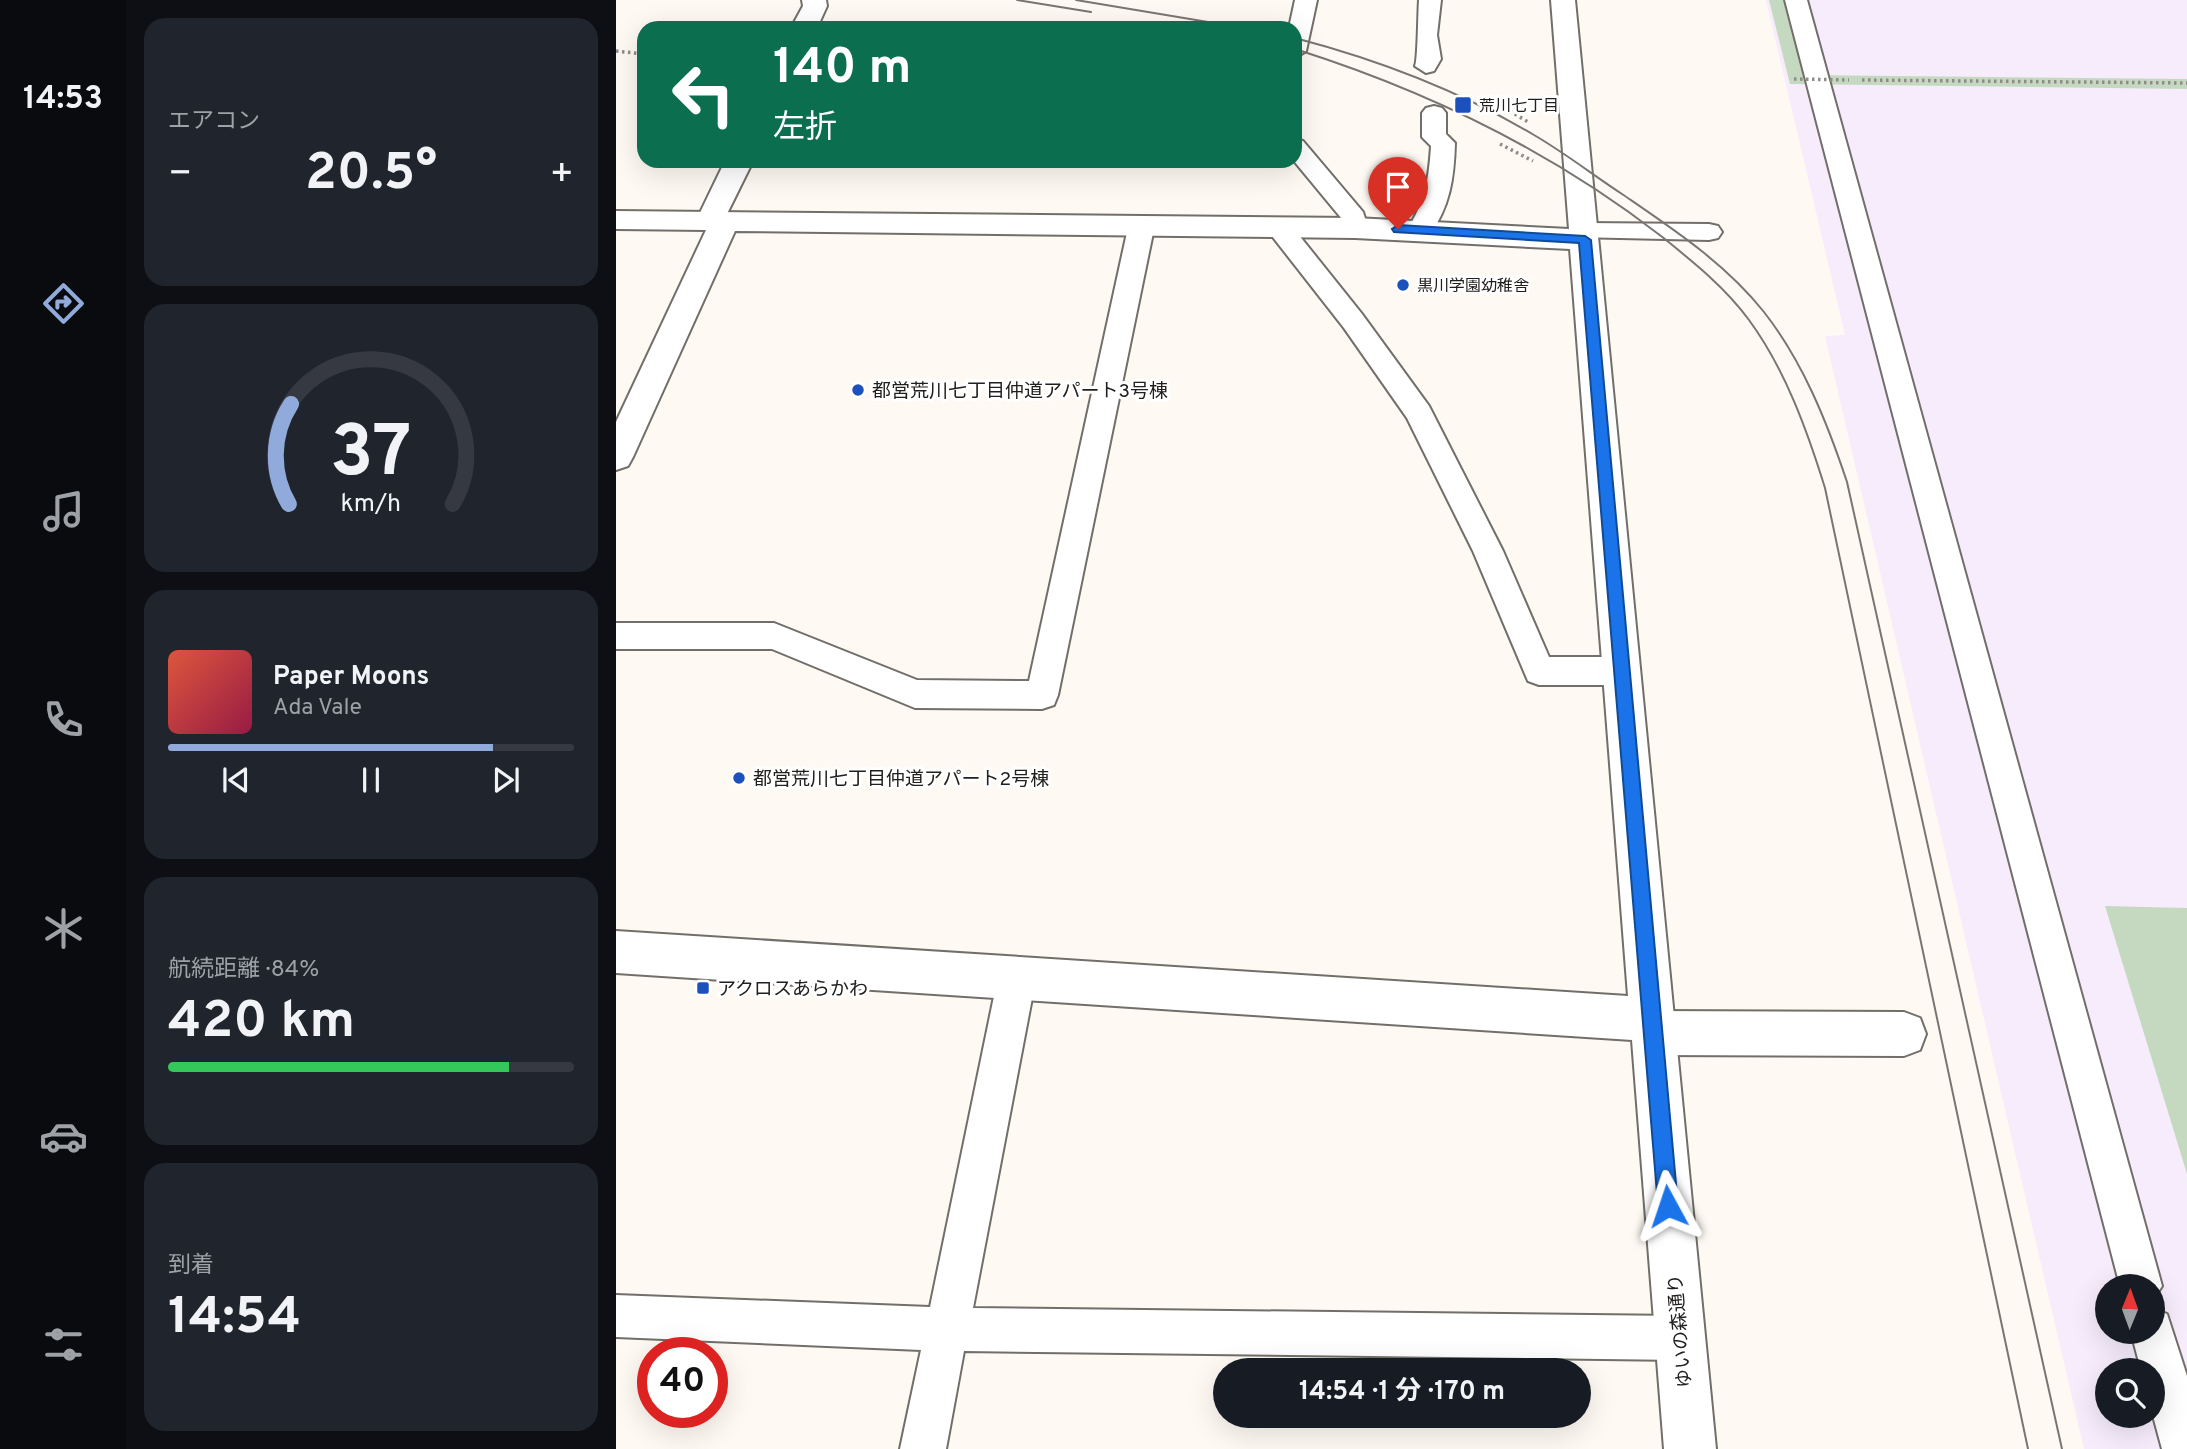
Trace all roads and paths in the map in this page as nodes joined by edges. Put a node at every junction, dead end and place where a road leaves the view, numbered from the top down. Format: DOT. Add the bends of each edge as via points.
graph roads {
  1 [pos="814,0"];
  2 [pos="1306,0"];
  3 [pos="1430,0"];
  4 [pos="1563,0"];
  5 [pos="1796,0"];
  6 [pos="808,21"];
  7 [pos="1301,21"];
  8 [pos="616,51"];
  9 [pos="637,53"];
  10 [pos="1426,66"];
  11 [pos="1794,79"];
  12 [pos="2187,83"];
  13 [pos="1494,103"];
  14 [pos="1434,113"];
  15 [pos="1539,128"];
  16 [pos="1302,155"];
  17 [pos="737,168"];
  18 [pos="616,220"];
  19 [pos="718,221"];
  20 [pos="1141,228"];
  21 [pos="1355,228"];
  22 [pos="1281,230"];
  23 [pos="1420,230"];
  24 [pos="1709,232"];
  25 [pos="1584,235"];
  26 [pos="616,457"];
  27 [pos="616,636"];
  28 [pos="1621,671"];
  29 [pos="616,951"];
  30 [pos="1017,977"];
  31 [pos="1651,1026"];
  32 [pos="1904,1034"];
  33 [pos="2138,1274"];
  34 [pos="616,1316"];
  35 [pos="946,1329"];
  36 [pos="1680,1338"];
  37 [pos="2156,1344"];
  38 [pos="923,1449"];
  39 [pos="1690,1449"];
  40 [pos="2185,1449"];
  1 -- 6 [label="street"];
  2 -- 7 [label="lane"];
  3 -- 10 [label="lane" via="1426,35 1430,60"];
  4 -- 25 [label="street, ゆいの森通り"];
  5 -- 33 [label="lane"];
  8 -- 9 [label="path"];
  11 -- 12 [label="path, bridge"];
  13 -- 15 [label="path"];
  14 -- 23 [label="lane" via="1434,137 1443,143 1440,194 1435,211"];
  16 -- 21 [label="lane" via="1354,218"];
  17 -- 19 [label="street"];
  18 -- 19 [label="street"];
  19 -- 20 [label="street"];
  19 -- 26 [label="street"];
  20 -- 22 [label="street"];
  20 -- 27 [label="lane" via="1042,695 915,694 774,636"];
  21 -- 22 [label="street"];
  21 -- 23 [label="street"];
  22 -- 28 [label="lane" via="1419,413 1488,551 1539,671"];
  23 -- 25 [label="street"];
  24 -- 25 [label="lane"];
  25 -- 28 [label="street, ゆいの森通り"];
  28 -- 31 [label="street, ゆいの森通り"];
  29 -- 30 [label="street"];
  30 -- 31 [label="street"];
  30 -- 35 [label="lane"];
  31 -- 32 [label="street"];
  31 -- 36 [label="street, ゆいの森通り"];
  34 -- 35 [label="lane"];
  35 -- 36 [label="lane"];
  35 -- 38 [label="lane"];
  36 -- 39 [label="street, ゆいの森通り"];
  37 -- 40 [label="lane"];
}
